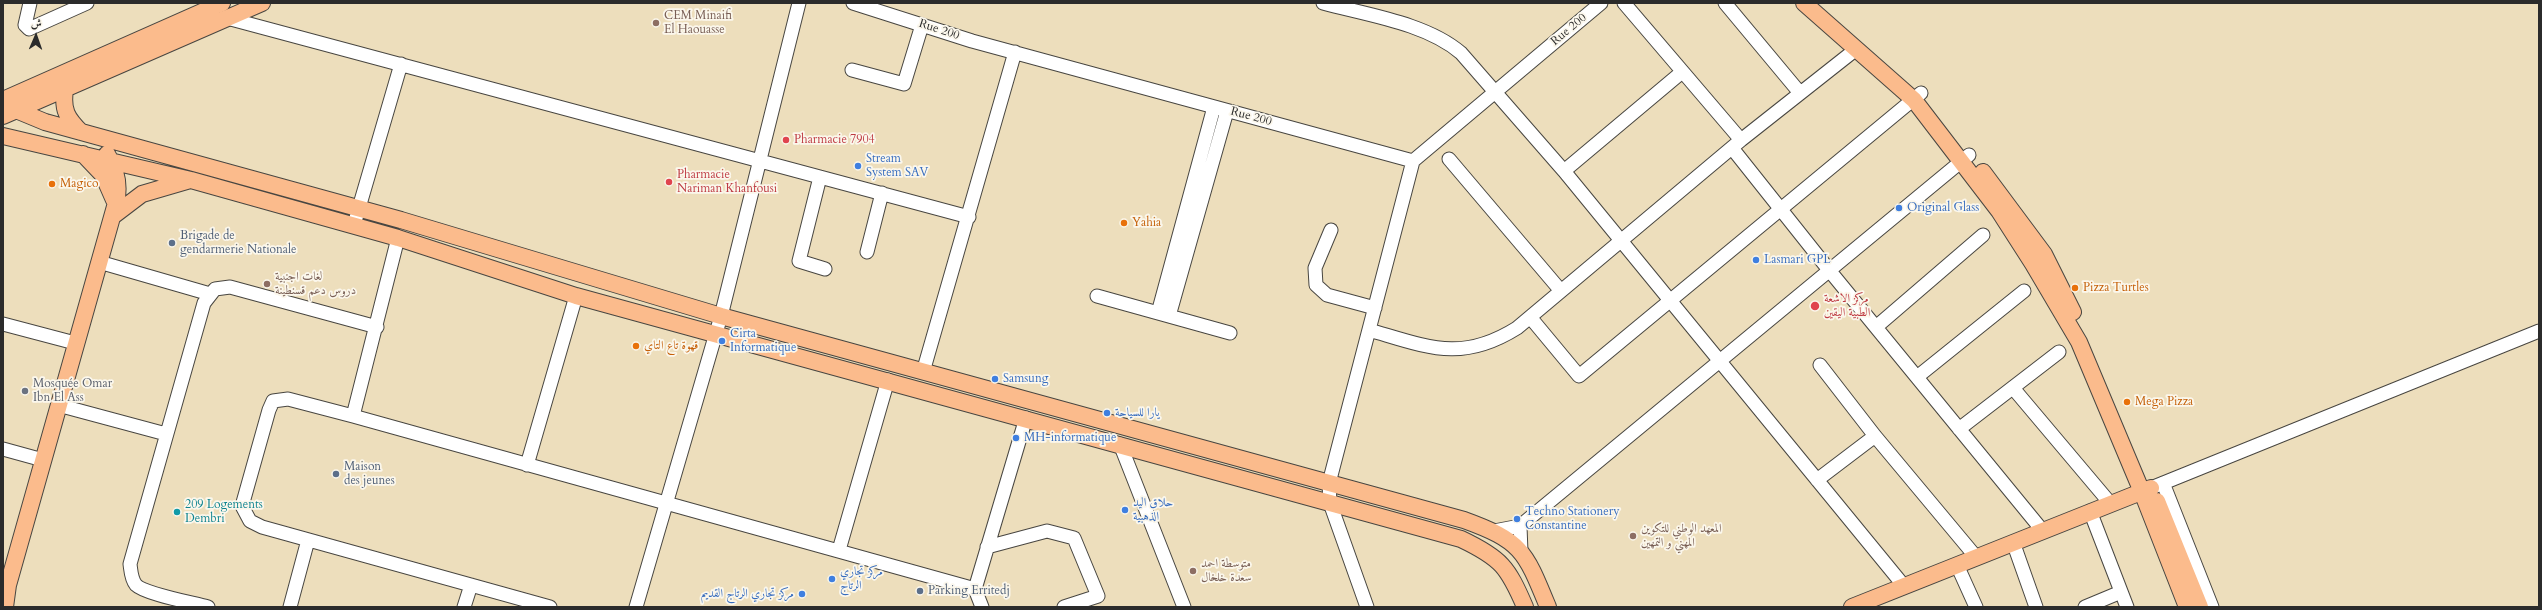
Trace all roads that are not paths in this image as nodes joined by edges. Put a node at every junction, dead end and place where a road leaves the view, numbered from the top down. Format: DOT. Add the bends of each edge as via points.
graph roads {
  1 [pos="30,3"];
  2 [pos="87,3"];
  3 [pos="262,3"];
  4 [pos="798,3"];
  5 [pos="853,3"];
  6 [pos="1323,3"];
  7 [pos="1601,3"];
  8 [pos="1624,3"];
  9 [pos="1725,3"];
  10 [pos="1804,3"];
  11 [pos="1820,3"];
  12 [pos="218,4"];
  13 [pos="227,18"];
  14 [pos="922,25"];
  15 [pos="1855,50"];
  16 [pos="1015,52"];
  17 [pos="401,64"];
  18 [pos="852,70"];
  19 [pos="1682,72"];
  20 [pos="65,90"];
  21 [pos="1496,92"];
  22 [pos="1800,94"];
  23 [pos="1918,97"];
  24 [pos="7,106"];
  25 [pos="1214,107"];
  26 [pos="1227,111"];
  27 [pos="89,135"];
  28 [pos="3,136"];
  29 [pos="1737,144"];
  30 [pos="49,146"];
  31 [pos="82,153"];
  32 [pos="161,156"];
  33 [pos="1966,158"];
  34 [pos="1449,159"];
  35 [pos="111,160"];
  36 [pos="760,160"];
  37 [pos="1413,161"];
  38 [pos="142,168"];
  39 [pos="1564,171"];
  40 [pos="820,177"];
  41 [pos="191,180"];
  42 [pos="882,193"];
  43 [pos="115,204"];
  44 [pos="359,208"];
  45 [pos="1782,209"];
  46 [pos="968,217"];
  47 [pos="354,226"];
  48 [pos="1331,230"];
  49 [pos="1983,235"];
  50 [pos="398,238"];
  51 [pos="1620,243"];
  52 [pos="868,252"];
  53 [pos="99,262"];
  54 [pos="825,269"];
  55 [pos="1829,270"];
  56 [pos="1561,291"];
  57 [pos="2024,291"];
  58 [pos="210,294"];
  59 [pos="576,296"];
  60 [pos="1097,296"];
  61 [pos="1670,302"];
  62 [pos="1375,308"];
  63 [pos="1163,315"];
  64 [pos="721,316"];
  65 [pos="1530,317"];
  66 [pos="3,324"];
  67 [pos="377,327"];
  68 [pos="1876,327"];
  69 [pos="1369,330"];
  70 [pos="2539,331"];
  71 [pos="716,333"];
  72 [pos="1230,333"];
  73 [pos="75,343"];
  74 [pos="2059,352"];
  75 [pos="1720,361"];
  76 [pos="1820,365"];
  77 [pos="923,372"];
  78 [pos="1917,377"];
  79 [pos="888,380"];
  80 [pos="2013,388"];
  81 [pos="58,405"];
  82 [pos="353,416"];
  83 [pos="1026,418"];
  84 [pos="1959,429"];
  85 [pos="166,434"];
  86 [pos="1875,436"];
  87 [pos="1120,444"];
  88 [pos="3,449"];
  89 [pos="43,460"];
  90 [pos="527,465"];
  91 [pos="1817,480"];
  92 [pos="1328,483"];
  93 [pos="2152,488"];
  94 [pos="666,502"];
  95 [pos="1330,503"];
  96 [pos="2110,503"];
  97 [pos="2090,511"];
  98 [pos="1520,526"];
  99 [pos="2042,530"];
  100 [pos="1494,531"];
  101 [pos="308,540"];
  102 [pos="2013,542"];
  103 [pos="987,548"];
  104 [pos="839,550"];
  105 [pos="1521,552"];
  106 [pos="1976,557"];
  107 [pos="1957,565"];
  108 [pos="471,585"];
  109 [pos="1904,586"];
  110 [pos="975,589"];
  111 [pos="2121,592"];
  112 [pos="5,607"];
  113 [pos="208,607"];
  114 [pos="290,607"];
  115 [pos="464,607"];
  116 [pos="550,607"];
  117 [pos="636,607"];
  118 [pos="982,607"];
  119 [pos="1064,607"];
  120 [pos="1184,607"];
  121 [pos="1367,607"];
  122 [pos="1525,607"];
  123 [pos="1548,607"];
  124 [pos="1852,607"];
  125 [pos="1976,607"];
  126 [pos="2036,607"];
  127 [pos="2084,607"];
  128 [pos="2127,607"];
  129 [pos="2187,607"];
  130 [pos="2200,607"];
  131 [pos="2212,607"];
  1 -- 2 [label="street" via="25,17 25,25 29,29"];
  3 -- 13 [label="main road"];
  4 -- 36 [label="street"];
  5 -- 14 [label="street, Rue 200"];
  6 -- 21 [label="street" via="1441,38 1461,53"];
  7 -- 21 [label="street, Rue 200"];
  8 -- 19 [label="street"];
  9 -- 22 [label="street"];
  10 -- 15 [label="main road"];
  11 -- 23 [label="main road"];
  12 -- 24 [label="main road"];
  13 -- 17 [label="street"];
  13 -- 20 [label="main road"];
  14 -- 16 [label="street, Rue 200"];
  14 -- 18 [label="street" via="904,84"];
  15 -- 22 [label="street"];
  15 -- 23 [label="main road"];
  16 -- 25 [label="street, Rue 200"];
  16 -- 46 [label="street"];
  17 -- 36 [label="street"];
  17 -- 44 [label="street"];
  19 -- 29 [label="street"];
  19 -- 39 [label="street"];
  20 -- 24 [label="main road"];
  20 -- 27 [label="main road" via="65,114"];
  21 -- 37 [label="street, Rue 200"];
  21 -- 39 [label="street"];
  22 -- 29 [label="street"];
  23 -- 33 [label="main road"];
  23 -- 45 [label="street"];
  24 -- 27 [label="main road" via="38,120"];
  24 -- 30 [label="main road"];
  25 -- 26 [label="street, Rue 200"];
  25 -- 63 [label="street"];
  26 -- 37 [label="street, Rue 200"];
  26 -- 63 [label="street"];
  27 -- 32 [label="main road"];
  27 -- 35 [label="main road"];
  28 -- 30 [label="main road"];
  29 -- 45 [label="street"];
  29 -- 51 [label="street"];
  30 -- 31 [label="main road"];
  31 -- 35 [label="main road"];
  31 -- 43 [label="main road" via="103,175"];
  32 -- 38 [label="main road"];
  32 -- 44 [label="main road"];
  33 -- 55 [label="street"];
  33 -- 93 [label="main road" via="2044,254 2088,341"];
  34 -- 56 [label="street"];
  35 -- 38 [label="main road"];
  35 -- 43 [label="main road" via="117,176"];
  36 -- 40 [label="street"];
  36 -- 64 [label="street"];
  37 -- 62 [label="street"];
  38 -- 41 [label="main road"];
  38 -- 43 [label="main road" via="128,178"];
  39 -- 51 [label="street"];
  40 -- 42 [label="street"];
  40 -- 54 [label="street" via="799,261"];
  41 -- 43 [label="main road"];
  41 -- 47 [label="main road"];
  42 -- 46 [label="street"];
  42 -- 52 [label="street"];
  43 -- 53 [label="main road"];
  44 -- 47 [label="street"];
  44 -- 64 [label="main road"];
  45 -- 55 [label="street"];
  45 -- 61 [label="street"];
  46 -- 77 [label="street"];
  47 -- 50 [label="main road"];
  48 -- 62 [label="street" via="1315,268 1316,285 1327,295"];
  49 -- 68 [label="street"];
  50 -- 59 [label="main road"];
  50 -- 67 [label="street"];
  51 -- 56 [label="street"];
  51 -- 61 [label="street"];
  53 -- 58 [label="street"];
  53 -- 73 [label="main road"];
  55 -- 68 [label="street"];
  55 -- 75 [label="street"];
  56 -- 65 [label="street"];
  57 -- 78 [label="street"];
  58 -- 67 [label="street" via="215,289 230,287"];
  58 -- 85 [label="street" via="204,303"];
  59 -- 71 [label="main road"];
  59 -- 90 [label="street"];
  60 -- 63 [label="street"];
  61 -- 65 [label="street" via="1579,376"];
  61 -- 75 [label="street"];
  62 -- 69 [label="street"];
  63 -- 72 [label="street"];
  64 -- 71 [label="street"];
  64 -- 77 [label="main road"];
  65 -- 69 [label="street" via="1499,339 1466,349 1442,349 1421,345"];
  66 -- 73 [label="street"];
  67 -- 82 [label="street"];
  68 -- 78 [label="street"];
  69 -- 92 [label="street"];
  70 -- 93 [label="street"];
  71 -- 79 [label="main road"];
  71 -- 94 [label="street"];
  73 -- 81 [label="main road"];
  74 -- 80 [label="street"];
  75 -- 91 [label="street"];
  75 -- 98 [label="street"];
  76 -- 86 [label="street"];
  77 -- 92 [label="main road"];
  78 -- 84 [label="street"];
  79 -- 83 [label="main road"];
  79 -- 104 [label="street"];
  80 -- 84 [label="street"];
  80 -- 96 [label="street"];
  81 -- 85 [label="street"];
  81 -- 89 [label="main road"];
  82 -- 90 [label="street"];
  82 -- 101 [label="street" via="288,399 273,401 268,410 242,506 250,521"];
  83 -- 87 [label="main road"];
  83 -- 103 [label="street"];
  84 -- 99 [label="street"];
  85 -- 113 [label="street" via="132,552 131,577 136,585 147,590"];
  86 -- 91 [label="street"];
  86 -- 106 [label="street"];
  87 -- 95 [label="main road"];
  87 -- 120 [label="street"];
  88 -- 89 [label="street"];
  89 -- 112 [label="main road" via="8,585"];
  90 -- 94 [label="street"];
  91 -- 109 [label="street"];
  92 -- 95 [label="street"];
  92 -- 100 [label="main road" via="1464,520"];
  93 -- 96 [label="main road"];
  93 -- 129 [label="main road"];
  93 -- 130 [label="main road"];
  93 -- 131 [label="street"];
  94 -- 104 [label="street"];
  94 -- 117 [label="street"];
  95 -- 121 [label="street"];
  95 -- 122 [label="main road" via="1461,539 1485,550 1500,561 1513,577"];
  96 -- 97 [label="main road"];
  97 -- 99 [label="main road"];
  97 -- 111 [label="street"];
  98 -- 100 [label="street"];
  98 -- 105 [label="street"];
  99 -- 102 [label="main road"];
  100 -- 105 [label="main road" via="1516,545"];
  101 -- 108 [label="street"];
  101 -- 114 [label="street"];
  102 -- 106 [label="main road"];
  102 -- 126 [label="street"];
  103 -- 110 [label="street"];
  103 -- 119 [label="street" via="1047,531 1074,538 1098,596"];
  104 -- 110 [label="street"];
  105 -- 123 [label="main road" via="1531,567"];
  106 -- 107 [label="main road"];
  107 -- 109 [label="main road"];
  107 -- 125 [label="street"];
  108 -- 115 [label="street"];
  108 -- 116 [label="street"];
  109 -- 124 [label="main road"];
  110 -- 118 [label="street"];
  111 -- 127 [label="street"];
  111 -- 128 [label="street"];
}
